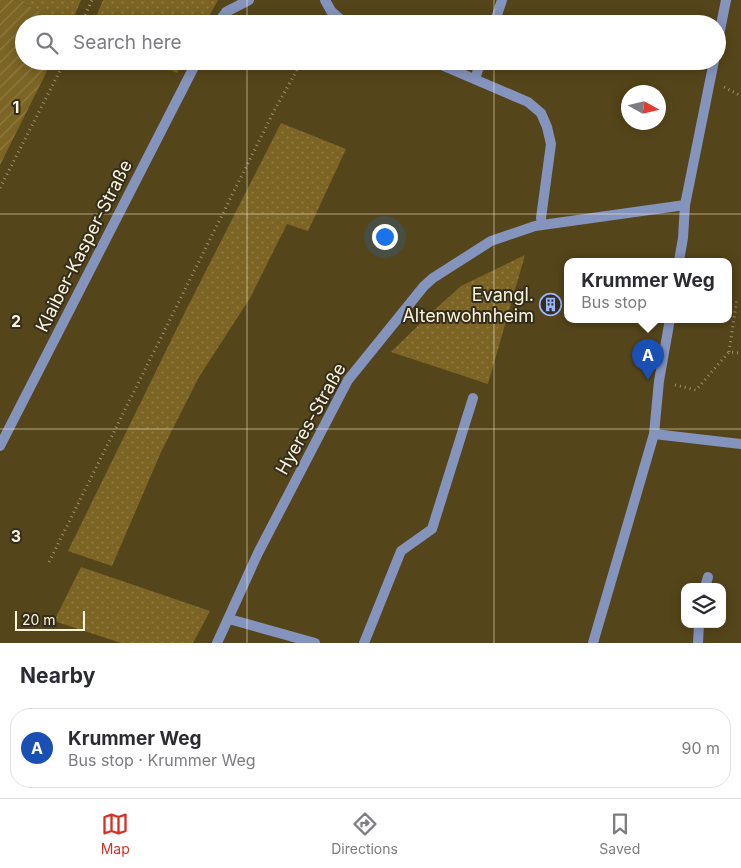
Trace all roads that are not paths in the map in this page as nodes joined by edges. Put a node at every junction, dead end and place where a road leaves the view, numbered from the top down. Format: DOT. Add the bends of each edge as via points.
graph roads {
  1 [pos="249,0"];
  2 [pos="324,0"];
  3 [pos="502,0"];
  4 [pos="726,0"];
  5 [pos="224,15"];
  6 [pos="336,15"];
  7 [pos="497,15"];
  8 [pos="723,15"];
  9 [pos="192,70"];
  10 [pos="454,70"];
  11 [pos="478,70"];
  12 [pos="712,70"];
  13 [pos="475,79"];
  14 [pos="684,205"];
  15 [pos="542,224"];
  16 [pos="680,258"];
  17 [pos="669,323"];
  18 [pos="473,398"];
  19 [pos="654,434"];
  20 [pos="741,444"];
  21 [pos="0,446"];
  22 [pos="229,619"];
  23 [pos="699,628"];
  24 [pos="217,643"];
  25 [pos="315,643"];
  26 [pos="364,643"];
  27 [pos="594,643"];
  28 [pos="698,643"];
  1 -- 5 [label="street"];
  2 -- 6 [label="street"];
  3 -- 7 [label="street"];
  4 -- 8 [label="street"];
  9 -- 21 [label="street, Klaiber-Kasper-Straße"];
  10 -- 13 [label="street"];
  11 -- 13 [label="street"];
  12 -- 14 [label="street"];
  13 -- 15 [label="street" via="528,102 542,113 551,144"];
  14 -- 15 [label="street, Hyeres-Straße"];
  14 -- 16 [label="street"];
  15 -- 22 [label="street, Hyeres-Straße" via="496,239 433,278 355,370 261,548"];
  17 -- 19 [label="street"];
  18 -- 26 [label="street" via="432,529 401,551"];
  19 -- 20 [label="street"];
  19 -- 27 [label="street"];
  22 -- 24 [label="street, Hyeres-Straße"];
  22 -- 25 [label="street"];
  23 -- 28 [label="street"];
}
